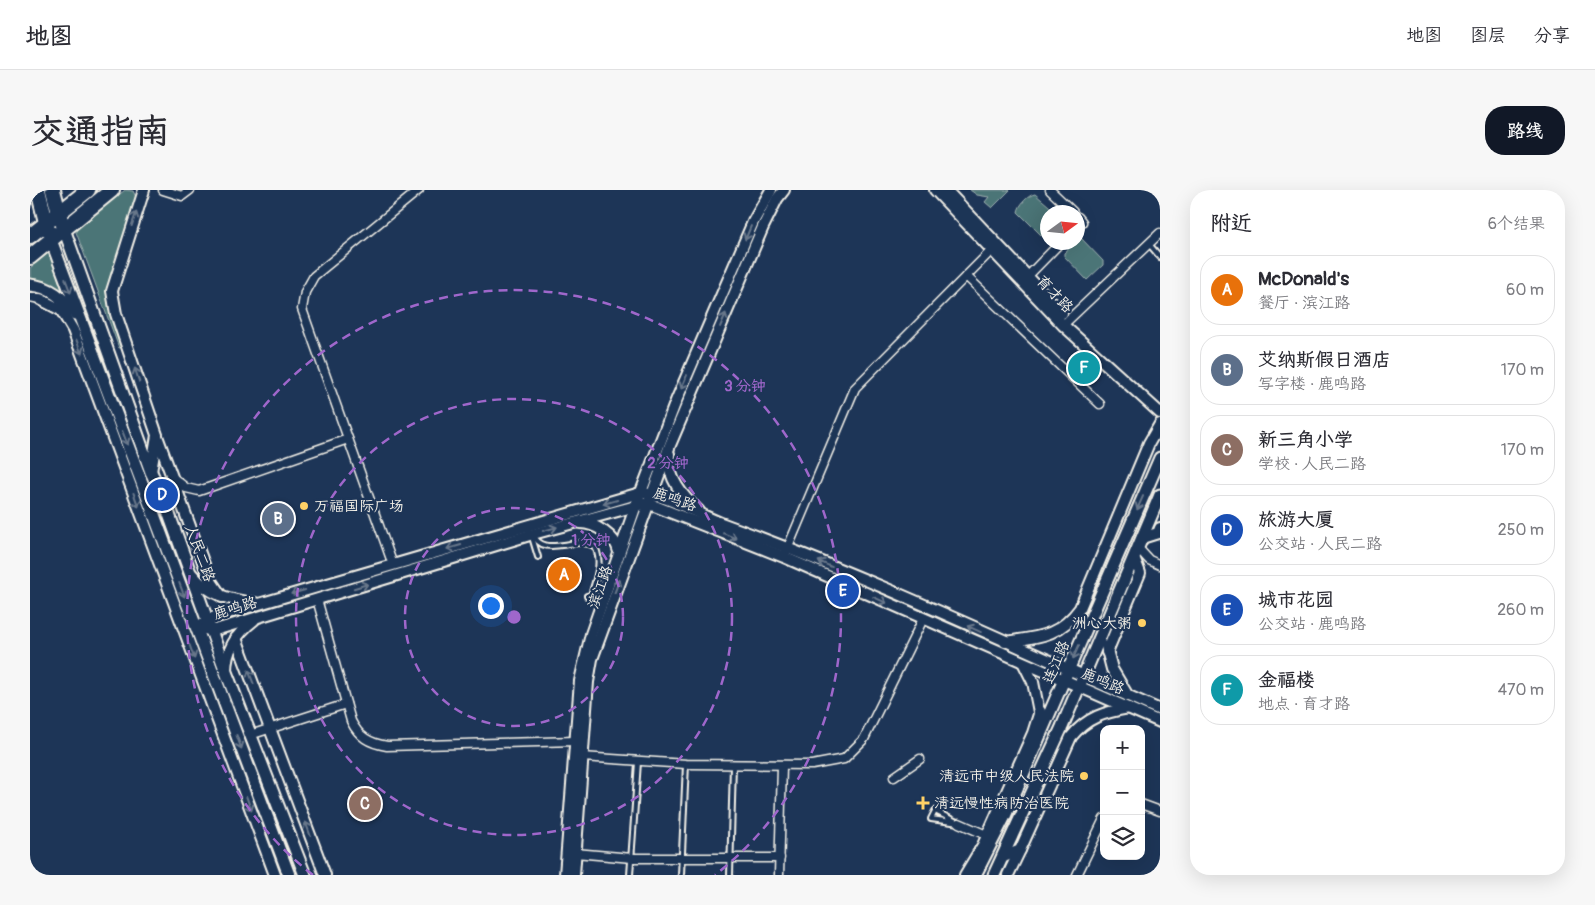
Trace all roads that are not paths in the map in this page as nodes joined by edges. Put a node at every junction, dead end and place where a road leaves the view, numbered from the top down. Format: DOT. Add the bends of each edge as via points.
graph roads {
  1 [pos="38,190"];
  2 [pos="54,190"];
  3 [pos="88,190"];
  4 [pos="112,190"];
  5 [pos="144,190"];
  6 [pos="163,190"];
  7 [pos="190,190"];
  8 [pos="419,190"];
  9 [pos="770,190"];
  10 [pos="784,190"];
  11 [pos="935,190"];
  12 [pos="946,190"];
  13 [pos="1050,190"];
  14 [pos="1066,205"];
  15 [pos="59,213"];
  16 [pos="46,224"];
  17 [pos="64,229"];
  18 [pos="1160,233"];
  19 [pos="30,236"];
  20 [pos="51,240"];
  21 [pos="1149,244"];
  22 [pos="992,250"];
  23 [pos="1053,250"];
  24 [pos="30,257"];
  25 [pos="1160,257"];
  26 [pos="966,276"];
  27 [pos="1025,279"];
  28 [pos="30,285"];
  29 [pos="35,298"];
  30 [pos="1066,322"];
  31 [pos="82,323"];
  32 [pos="1100,404"];
  33 [pos="1160,404"];
  34 [pos="1160,413"];
  35 [pos="1160,424"];
  36 [pos="157,435"];
  37 [pos="348,439"];
  38 [pos="670,445"];
  39 [pos="1160,458"];
  40 [pos="151,472"];
  41 [pos="172,477"];
  42 [pos="640,493"];
  43 [pos="1160,495"];
  44 [pos="649,498"];
  45 [pos="636,505"];
  46 [pos="705,517"];
  47 [pos="569,524"];
  48 [pos="1160,528"];
  49 [pos="1129,530"];
  50 [pos="532,534"];
  51 [pos="1110,537"];
  52 [pos="1138,548"];
  53 [pos="619,552"];
  54 [pos="786,552"];
  55 [pos="538,557"];
  56 [pos="393,565"];
  57 [pos="1160,565"];
  58 [pos="189,570"];
  59 [pos="587,596"];
  60 [pos="222,597"];
  61 [pos="317,599"];
  62 [pos="259,604"];
  63 [pos="262,615"];
  64 [pos="208,619"];
  65 [pos="923,619"];
  66 [pos="197,628"];
  67 [pos="212,631"];
  68 [pos="1102,631"];
  69 [pos="236,638"];
  70 [pos="1005,642"];
  71 [pos="1107,652"];
  72 [pos="1024,664"];
  73 [pos="226,672"];
  74 [pos="1066,675"];
  75 [pos="1081,682"];
  76 [pos="1129,696"];
  77 [pos="346,704"];
  78 [pos="1129,708"];
  79 [pos="1160,710"];
  80 [pos="1040,711"];
  81 [pos="1160,722"];
  82 [pos="270,728"];
  83 [pos="250,735"];
  84 [pos="1041,735"];
  85 [pos="576,741"];
  86 [pos="1050,754"];
  87 [pos="582,757"];
  88 [pos="920,759"];
  89 [pos="1062,759"];
  90 [pos="638,762"];
  91 [pos="686,764"];
  92 [pos="733,764"];
  93 [pos="782,766"];
  94 [pos="894,777"];
  95 [pos="1145,805"];
  96 [pos="1160,811"];
  97 [pos="959,823"];
  98 [pos="1100,826"];
  99 [pos="991,837"];
  100 [pos="1020,850"];
  101 [pos="575,853"];
  102 [pos="683,857"];
  103 [pos="1004,857"];
  104 [pos="632,858"];
  105 [pos="732,858"];
  106 [pos="780,858"];
  107 [pos="1009,873"];
  108 [pos="275,875"];
  109 [pos="289,875"];
  110 [pos="304,875"];
  111 [pos="325,875"];
  112 [pos="565,875"];
  113 [pos="574,875"];
  114 [pos="630,875"];
  115 [pos="682,875"];
  116 [pos="730,875"];
  117 [pos="779,875"];
  118 [pos="965,875"];
  119 [pos="975,875"];
  120 [pos="994,875"];
  121 [pos="1077,875"];
  1 -- 16 [label="highway, 人民二路"];
  2 -- 15 [label="highway, 人民二路"];
  3 -- 15 [label="highway"];
  4 -- 17 [label="highway"];
  36 -- 5 [label="street, 人民二路, one-way" via="116,314 112,291"];
  6 -- 7 [label="street" via="182,196"];
  8 -- 37 [label="street" via="314,276 305,292 302,309"];
  9 -- 42 [label="street, 滨江路, one-way" via="753,222 676,401"];
  38 -- 10 [label="street, 滨江路, one-way" via="763,227"];
  11 -- 22 [label="street, 育才路"];
  12 -- 27 [label="street, 育才路"];
  13 -- 14 [label="street"];
  15 -- 16 [label="highway"];
  15 -- 17 [label="highway, 人民二路"];
  16 -- 19 [label="highway"];
  16 -- 20 [label="highway, 人民二路"];
  17 -- 20 [label="highway"];
  17 -- 40 [label="main road, 人民二路"];
  18 -- 21 [label="street"];
  20 -- 24 [label="highway"];
  20 -- 31 [label="main road, 人民二路, one-way"];
  21 -- 25 [label="lane"];
  21 -- 30 [label="street"];
  22 -- 26 [label="street"];
  22 -- 27 [label="street, 育才路"];
  23 -- 27 [label="street"];
  26 -- 32 [label="street"];
  26 -- 54 [label="street" via="854,388"];
  27 -- 30 [label="street, 育才路"];
  28 -- 31 [label="main road" via="54,292"];
  29 -- 108 [label="street, one-way" via="61,310 73,330"];
  30 -- 33 [label="street, 育才路"];
  30 -- 34 [label="street, 育才路"];
  31 -- 66 [label="main road, 人民二路, one-way"];
  35 -- 51 [label="street"];
  36 -- 40 [label="street"];
  36 -- 41 [label="street, 人民二路"];
  37 -- 41 [label="street" via="199,491 186,488"];
  37 -- 56 [label="street"];
  38 -- 44 [label="street, 滨江路"];
  38 -- 46 [label="street" via="669,465 676,484"];
  39 -- 49 [label="main road, 连江路, one-way"];
  40 -- 58 [label="main road, 人民二路"];
  41 -- 60 [label="street, 人民二路" via="209,578"];
  42 -- 44 [label="street, 鹿鸣路"];
  42 -- 45 [label="street, 滨江路"];
  42 -- 56 [label="street, 鹿鸣路, one-way"];
  43 -- 52 [label="main road, 连江路"];
  44 -- 45 [label="street, 鹿鸣路"];
  44 -- 46 [label="street, 鹿鸣路"];
  44 -- 54 [label="street, 鹿鸣路, one-way"];
  87 -- 44 [label="street, 滨江路, one-way" via="592,658"];
  45 -- 47 [label="street, 鹿鸣路"];
  45 -- 53 [label="street, 滨江路"];
  46 -- 54 [label="street, 鹿鸣路"];
  50 -- 47 [label="street, 鹿鸣路, one-way"];
  47 -- 53 [label="street" via="595,525 616,544"];
  48 -- 52 [label="street"];
  49 -- 51 [label="street"];
  49 -- 74 [label="main road, 连江路, one-way"];
  50 -- 55 [label="lane"];
  50 -- 59 [label="lane" via="544,546 575,544 595,548 599,557 598,569 591,594"];
  61 -- 50 [label="street, 鹿鸣路, one-way"];
  51 -- 70 [label="street" via="1080,608 1064,626 1040,636"];
  52 -- 57 [label="street" via="1148,560"];
  52 -- 68 [label="main road, 连江路"];
  52 -- 71 [label="street" via="1140,573"];
  53 -- 85 [label="street, 滨江路" via="584,659"];
  54 -- 65 [label="street, 鹿鸣路, one-way"];
  70 -- 54 [label="street, 鹿鸣路, one-way"];
  56 -- 62 [label="street, 鹿鸣路, one-way"];
  58 -- 60 [label="street" via="202,584"];
  58 -- 64 [label="main road, 人民二路"];
  60 -- 62 [label="street"];
  61 -- 63 [label="street, 鹿鸣路"];
  61 -- 77 [label="street"];
  62 -- 64 [label="street, 鹿鸣路"];
  63 -- 67 [label="street, 鹿鸣路"];
  63 -- 69 [label="street"];
  64 -- 66 [label="street, 鹿鸣路"];
  64 -- 67 [label="main road, 人民二路"];
  65 -- 72 [label="street, 鹿鸣路"];
  65 -- 93 [label="street" via="868,732 855,750 835,762"];
  66 -- 67 [label="street, 鹿鸣路"];
  66 -- 109 [label="main road, 人民二路, one-way"];
  67 -- 73 [label="main road, 人民二路"];
  68 -- 71 [label="street"];
  68 -- 75 [label="main road, 连江路"];
  69 -- 73 [label="street" via="230,649"];
  82 -- 69 [label="street, one-way"];
  70 -- 74 [label="street, 鹿鸣路"];
  71 -- 76 [label="street" via="1119,683"];
  72 -- 74 [label="street, 鹿鸣路"];
  72 -- 80 [label="street" via="1033,682"];
  73 -- 83 [label="main road, 人民二路"];
  74 -- 75 [label="street, 鹿鸣路"];
  74 -- 84 [label="main road, 连江路"];
  75 -- 76 [label="street, 鹿鸣路"];
  75 -- 78 [label="street, 鹿鸣路"];
  75 -- 86 [label="main road, 连江路"];
  76 -- 79 [label="street, 鹿鸣路"];
  77 -- 82 [label="street"];
  77 -- 85 [label="street" via="356,730 362,737 378,744"];
  78 -- 81 [label="street, 鹿鸣路"];
  78 -- 89 [label="street" via="1099,714 1080,726 1071,737"];
  80 -- 84 [label="street"];
  80 -- 99 [label="street"];
  82 -- 83 [label="street"];
  111 -- 82 [label="street, one-way"];
  83 -- 110 [label="main road, 人民二路"];
  84 -- 99 [label="main road, 连江路"];
  85 -- 112 [label="street, 滨江路"];
  86 -- 89 [label="street"];
  86 -- 103 [label="main road, 连江路"];
  87 -- 90 [label="street"];
  87 -- 101 [label="street, 滨江路"];
  88 -- 94 [label="street"];
  89 -- 100 [label="street"];
  90 -- 91 [label="street"];
  90 -- 104 [label="lane"];
  91 -- 92 [label="street"];
  91 -- 102 [label="lane"];
  92 -- 93 [label="street"];
  92 -- 105 [label="lane"];
  93 -- 106 [label="street"];
  95 -- 96 [label="street"];
  97 -- 97 [label="lane" via="935,811 930,819 940,820"];
  97 -- 99 [label="street"];
  98 -- 121 [label="street"];
  99 -- 118 [label="street"];
  99 -- 119 [label="main road, 连江路"];
  100 -- 103 [label="street"];
  100 -- 107 [label="street"];
  101 -- 104 [label="street"];
  101 -- 113 [label="street, 滨江路"];
  102 -- 104 [label="street"];
  102 -- 105 [label="street"];
  102 -- 115 [label="lane"];
  103 -- 107 [label="street"];
  103 -- 120 [label="main road, 连江路"];
  104 -- 114 [label="lane"];
  105 -- 106 [label="street"];
  105 -- 116 [label="lane"];
  106 -- 117 [label="street"];
}
